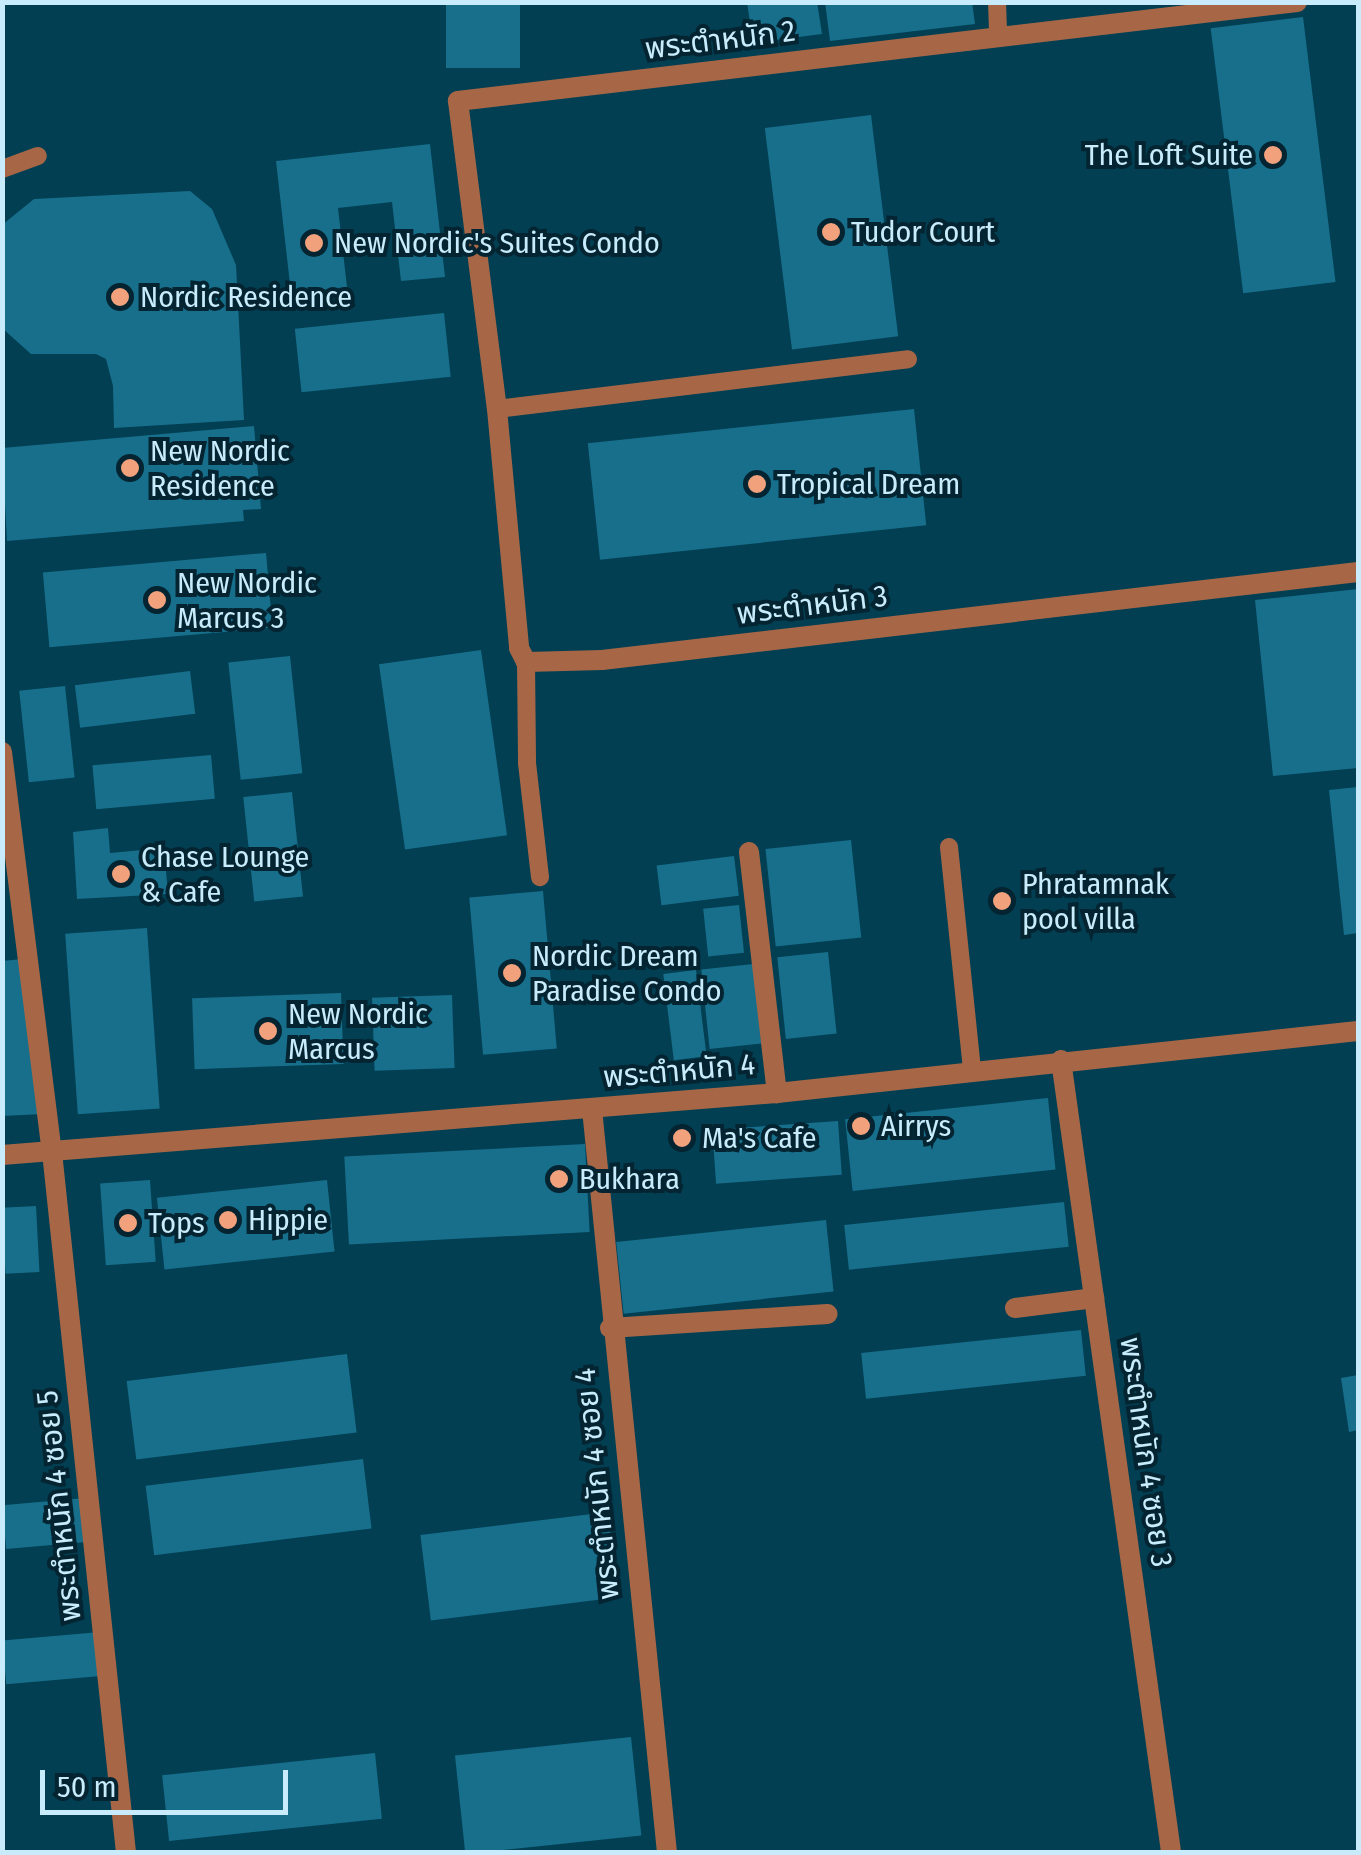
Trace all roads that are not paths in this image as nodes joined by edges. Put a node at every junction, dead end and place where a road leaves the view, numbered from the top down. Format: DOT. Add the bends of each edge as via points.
graph roads {
  1 [pos="997,2"];
  2 [pos="1297,2"];
  3 [pos="998,38"];
  4 [pos="38,156"];
  5 [pos="2,169"];
  6 [pos="908,359"];
  7 [pos="498,410"];
  8 [pos="1358,572"];
  9 [pos="526,662"];
  10 [pos="2,752"];
  11 [pos="950,847"];
  12 [pos="750,852"];
  13 [pos="540,877"];
  14 [pos="1358,1031"];
  15 [pos="1061,1060"];
  16 [pos="972,1070"];
  17 [pos="777,1093"];
  18 [pos="592,1108"];
  19 [pos="52,1152"];
  20 [pos="2,1156"];
  21 [pos="1094,1298"];
  22 [pos="1015,1308"];
  23 [pos="828,1314"];
  24 [pos="610,1328"];
  25 [pos="126,1852"];
  26 [pos="667,1852"];
  27 [pos="1171,1852"];
  1 -- 3 [label="lane"];
  2 -- 3 [label="street, พระตำหนัก 2"];
  3 -- 7 [label="street, พระตำหนัก 2" via="458,101"];
  4 -- 5 [label="lane"];
  6 -- 7 [label="lane"];
  7 -- 9 [label="street" via="516,620"];
  8 -- 9 [label="street, พระตำหนัก 3" via="602,660"];
  9 -- 13 [label="lane" via="527,763"];
  10 -- 19 [label="street, พระตำหนัก 4 ซอย 5"];
  11 -- 16 [label="lane"];
  12 -- 17 [label="street"];
  14 -- 15 [label="street, พระตำหนัก 4"];
  15 -- 16 [label="street, พระตำหนัก 4"];
  15 -- 21 [label="street, พระตำหนัก 4 ซอย 3"];
  16 -- 17 [label="street, พระตำหนัก 4"];
  17 -- 18 [label="street, พระตำหนัก 4"];
  18 -- 19 [label="street, พระตำหนัก 4"];
  18 -- 24 [label="street, พระตำหนัก 4 ซอย 4"];
  19 -- 20 [label="street, พระตำหนัก 4"];
  19 -- 25 [label="street, พระตำหนัก 4 ซอย 5"];
  21 -- 22 [label="street"];
  21 -- 27 [label="street, พระตำหนัก 4 ซอย 3"];
  23 -- 24 [label="street"];
  24 -- 26 [label="street, พระตำหนัก 4 ซอย 4"];
}
